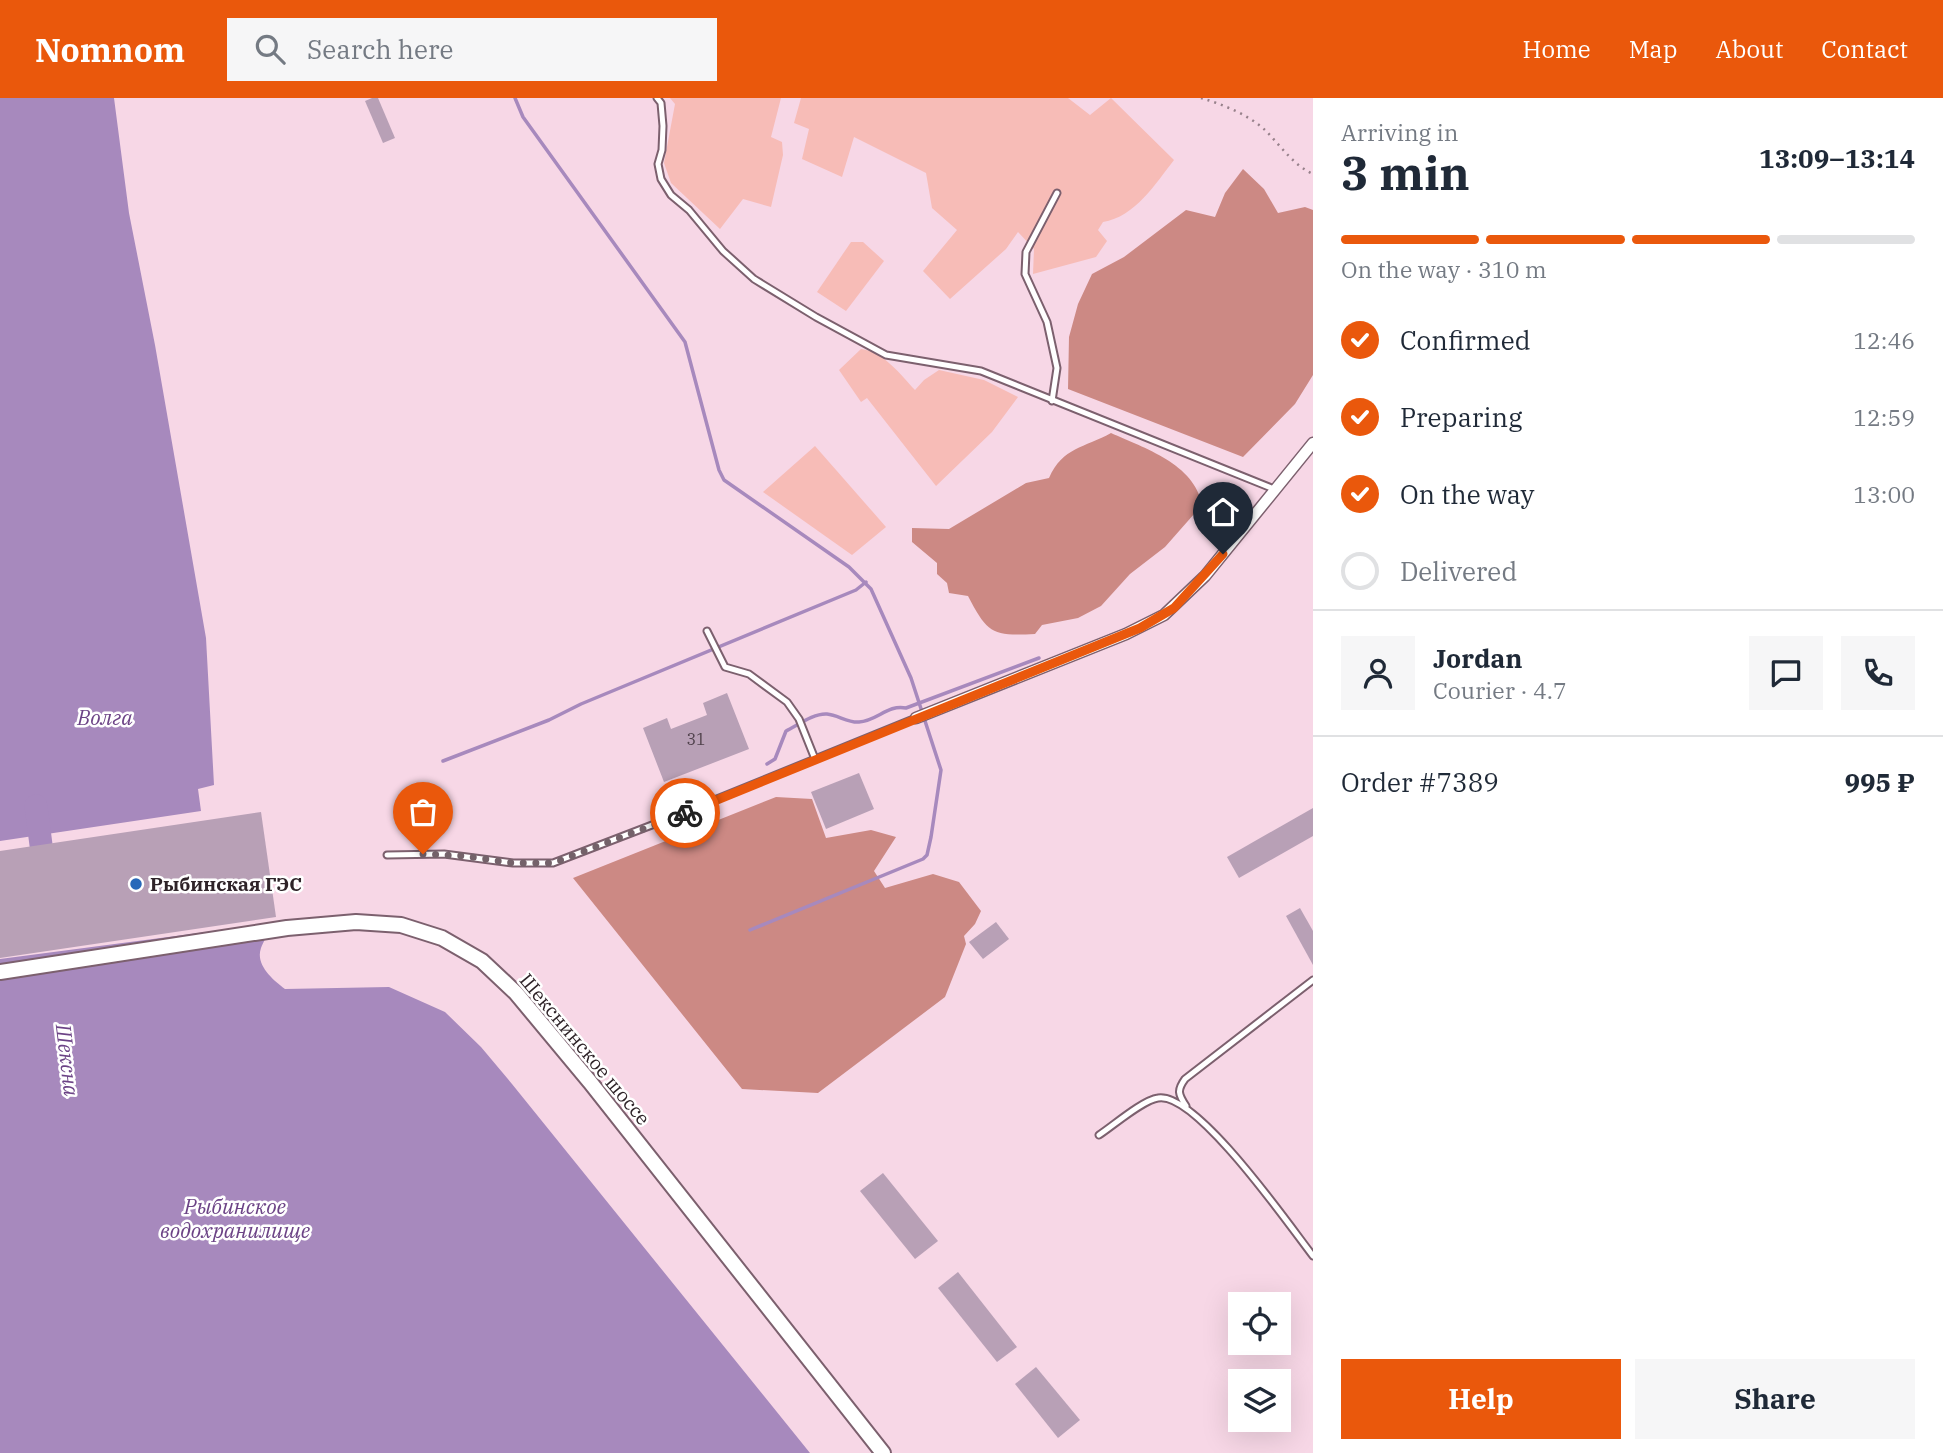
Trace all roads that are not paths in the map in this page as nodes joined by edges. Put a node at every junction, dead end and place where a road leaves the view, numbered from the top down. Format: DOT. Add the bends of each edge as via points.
graph roads {
  1 [pos="657,98"];
  2 [pos="1057,193"];
  3 [pos="1052,401"];
  4 [pos="1313,443"];
  5 [pos="1274,489"];
  6 [pos="707,631"];
  7 [pos="916,718"];
  8 [pos="815,760"];
  9 [pos="387,855"];
  10 [pos="0,972"];
  11 [pos="1313,980"];
  12 [pos="1187,1107"];
  13 [pos="1099,1135"];
  14 [pos="1313,1256"];
  15 [pos="883,1453"];
  1 -- 3 [label="lane" via="663,126 658,164 661,179 723,251 754,279 886,355 981,371"];
  2 -- 3 [label="lane" via="1026,253 1025,274 1047,322 1057,368"];
  3 -- 5 [label="lane"];
  4 -- 5 [label="street"];
  5 -- 7 [label="street" via="1200,582 1164,615"];
  6 -- 8 [label="lane" via="725,667 749,674 792,707"];
  7 -- 8 [label="lane"];
  8 -- 9 [label="lane" via="553,863 444,854"];
  10 -- 15 [label="main road, Шекснинское шоссе" via="287,928 356,922 401,925 442,938 482,961 516,993"];
  11 -- 12 [label="lane" via="1185,1079 1178,1094"];
  12 -- 13 [label="lane" via="1157,1098"];
  12 -- 14 [label="lane" via="1218,1137"];
}
